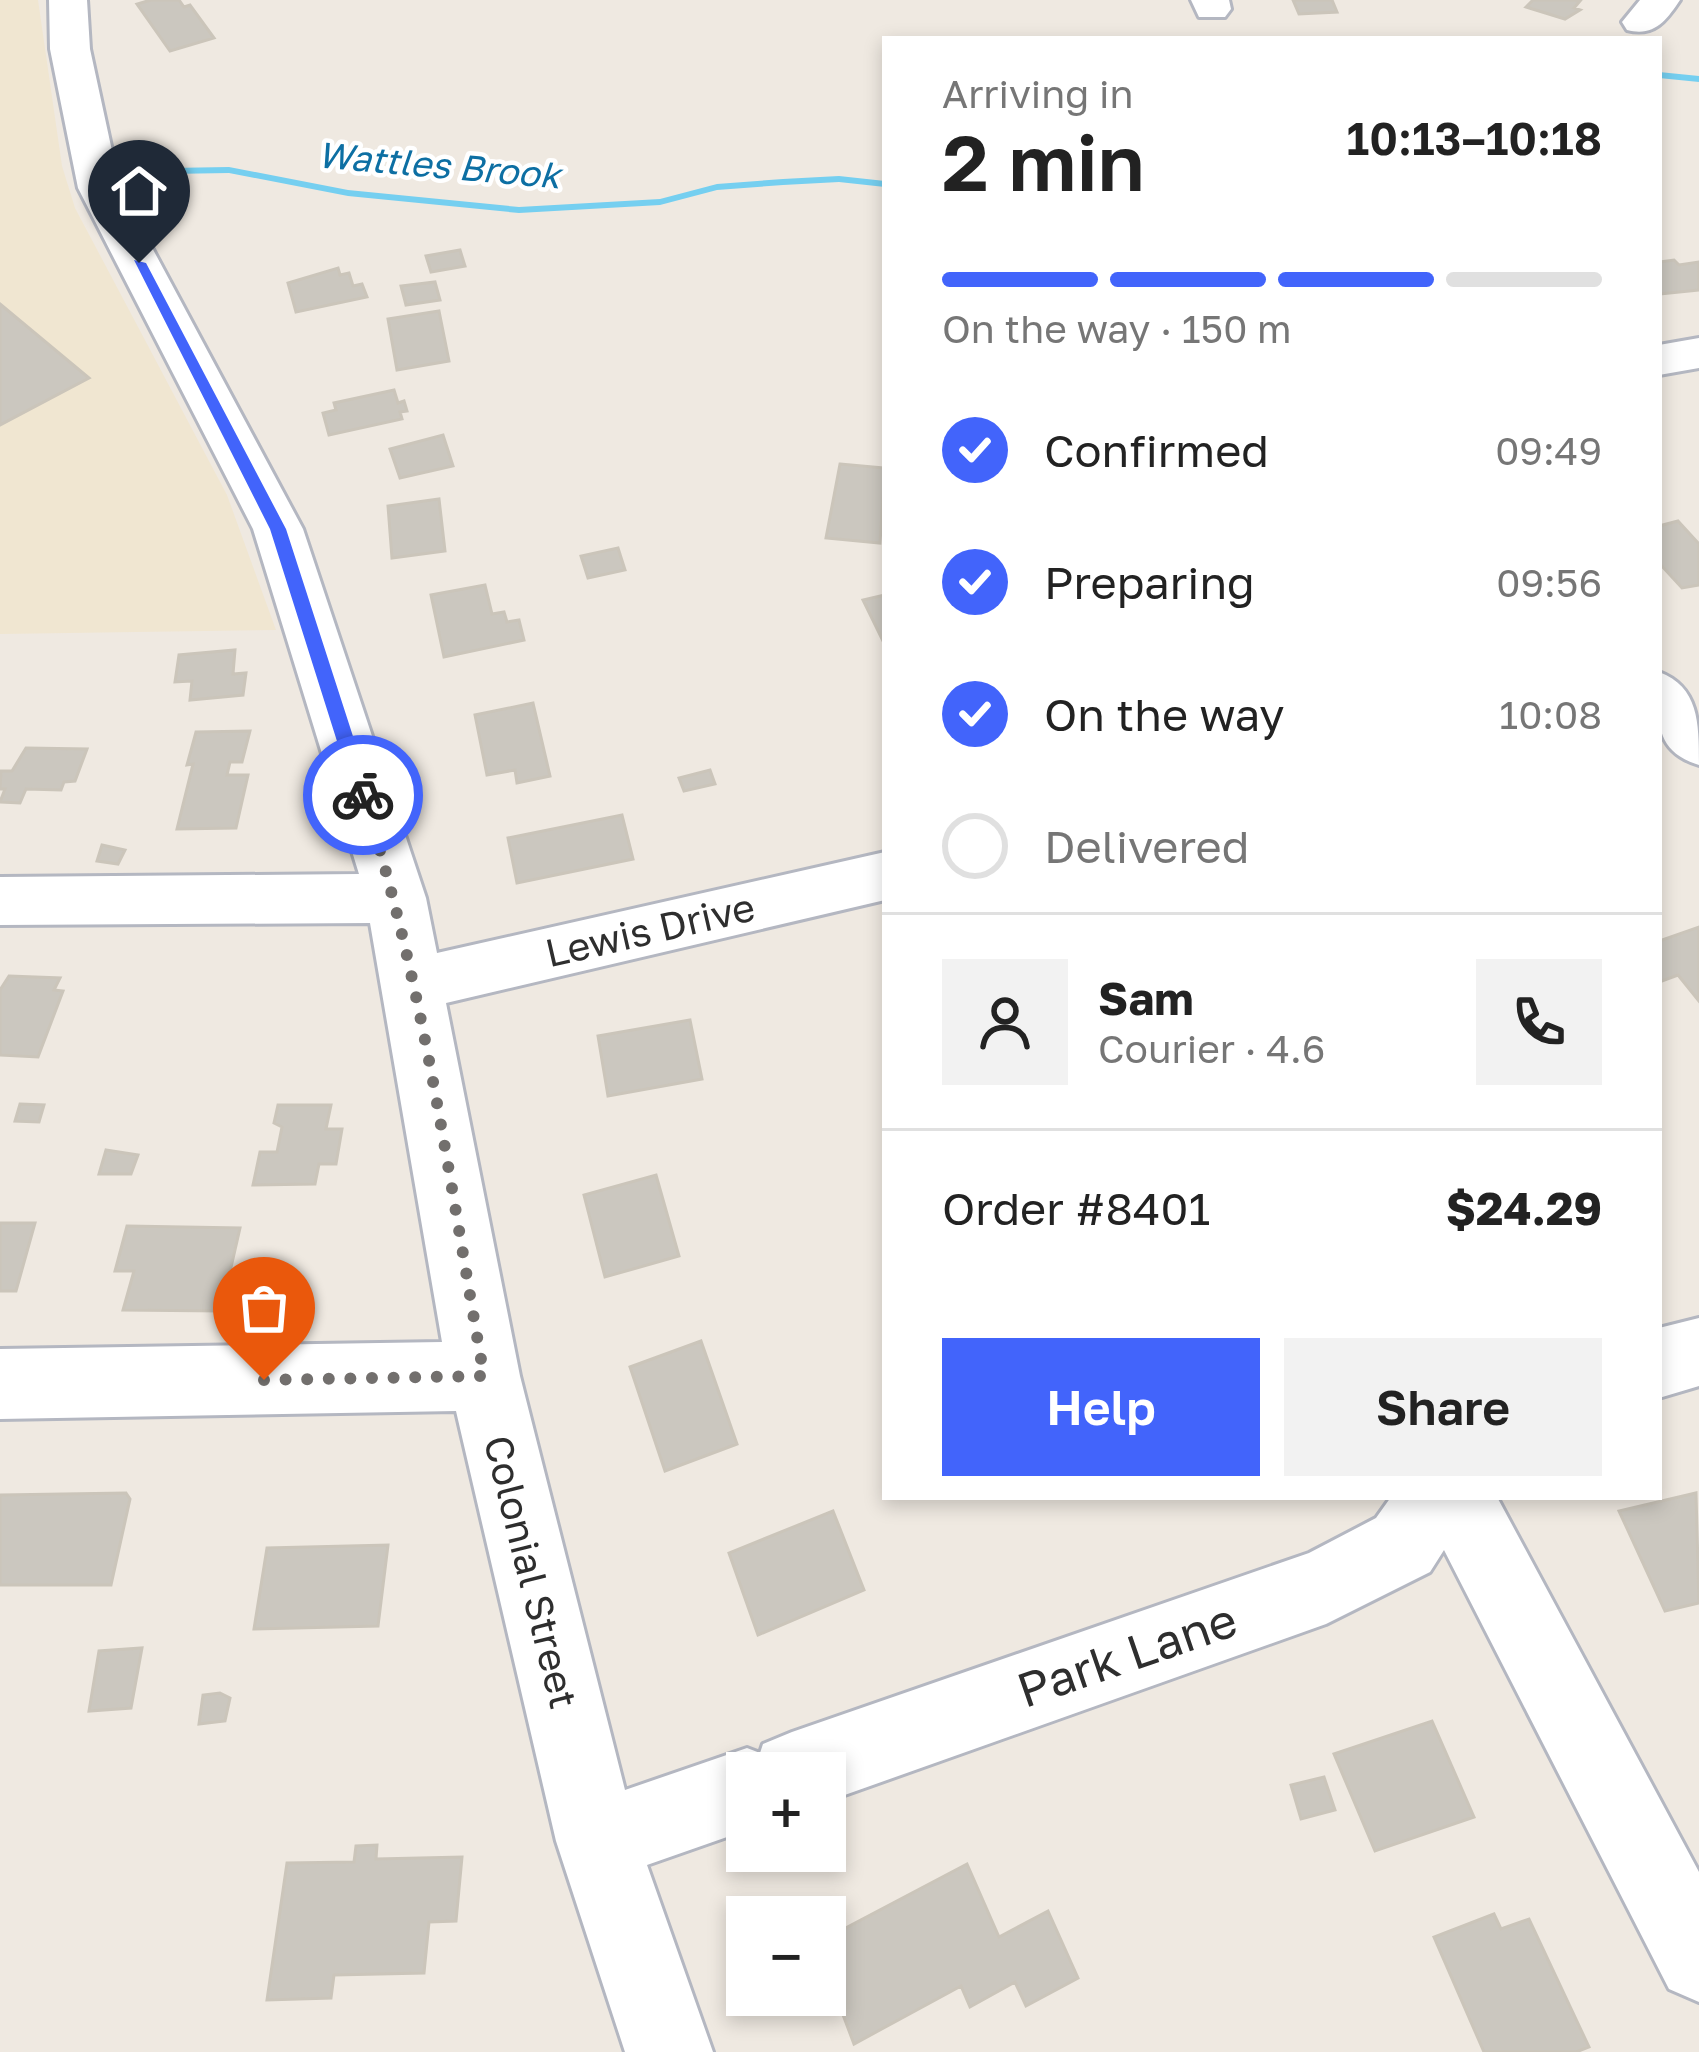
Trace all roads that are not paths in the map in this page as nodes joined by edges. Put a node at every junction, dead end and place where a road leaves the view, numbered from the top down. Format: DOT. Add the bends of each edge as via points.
graph roads {
  1 [pos="68,0"];
  2 [pos="1699,353"];
  3 [pos="1662,359"];
  4 [pos="1662,696"];
  5 [pos="1699,744"];
  6 [pos="882,877"];
  7 [pos="396,898"];
  8 [pos="0,901"];
  9 [pos="415,984"];
  10 [pos="1699,1352"];
  11 [pos="1662,1362"];
  12 [pos="484,1376"];
  13 [pos="0,1384"];
  14 [pos="1433,1500"];
  15 [pos="1459,1500"];
  16 [pos="846,1754"];
  17 [pos="726,1796"];
  18 [pos="596,1841"];
  19 [pos="1699,1959"];
  20 [pos="668,2052"];
  1 -- 7 [label="street, Colonial Street" via="99,188 278,529"];
  2 -- 3 [label="street"];
  4 -- 5 [label="street"];
  6 -- 9 [label="street, Lewis Drive"];
  7 -- 8 [label="street"];
  7 -- 9 [label="street, Colonial Street"];
  9 -- 12 [label="street, Colonial Street"];
  10 -- 11 [label="street"];
  12 -- 13 [label="street"];
  12 -- 18 [label="street, Colonial Street"];
  14 -- 16 [label="street, Park Lane" via="1403,1545 1326,1586"];
  15 -- 19 [label="street"];
  17 -- 18 [label="street"];
  18 -- 20 [label="street, Colonial Street"];
}
